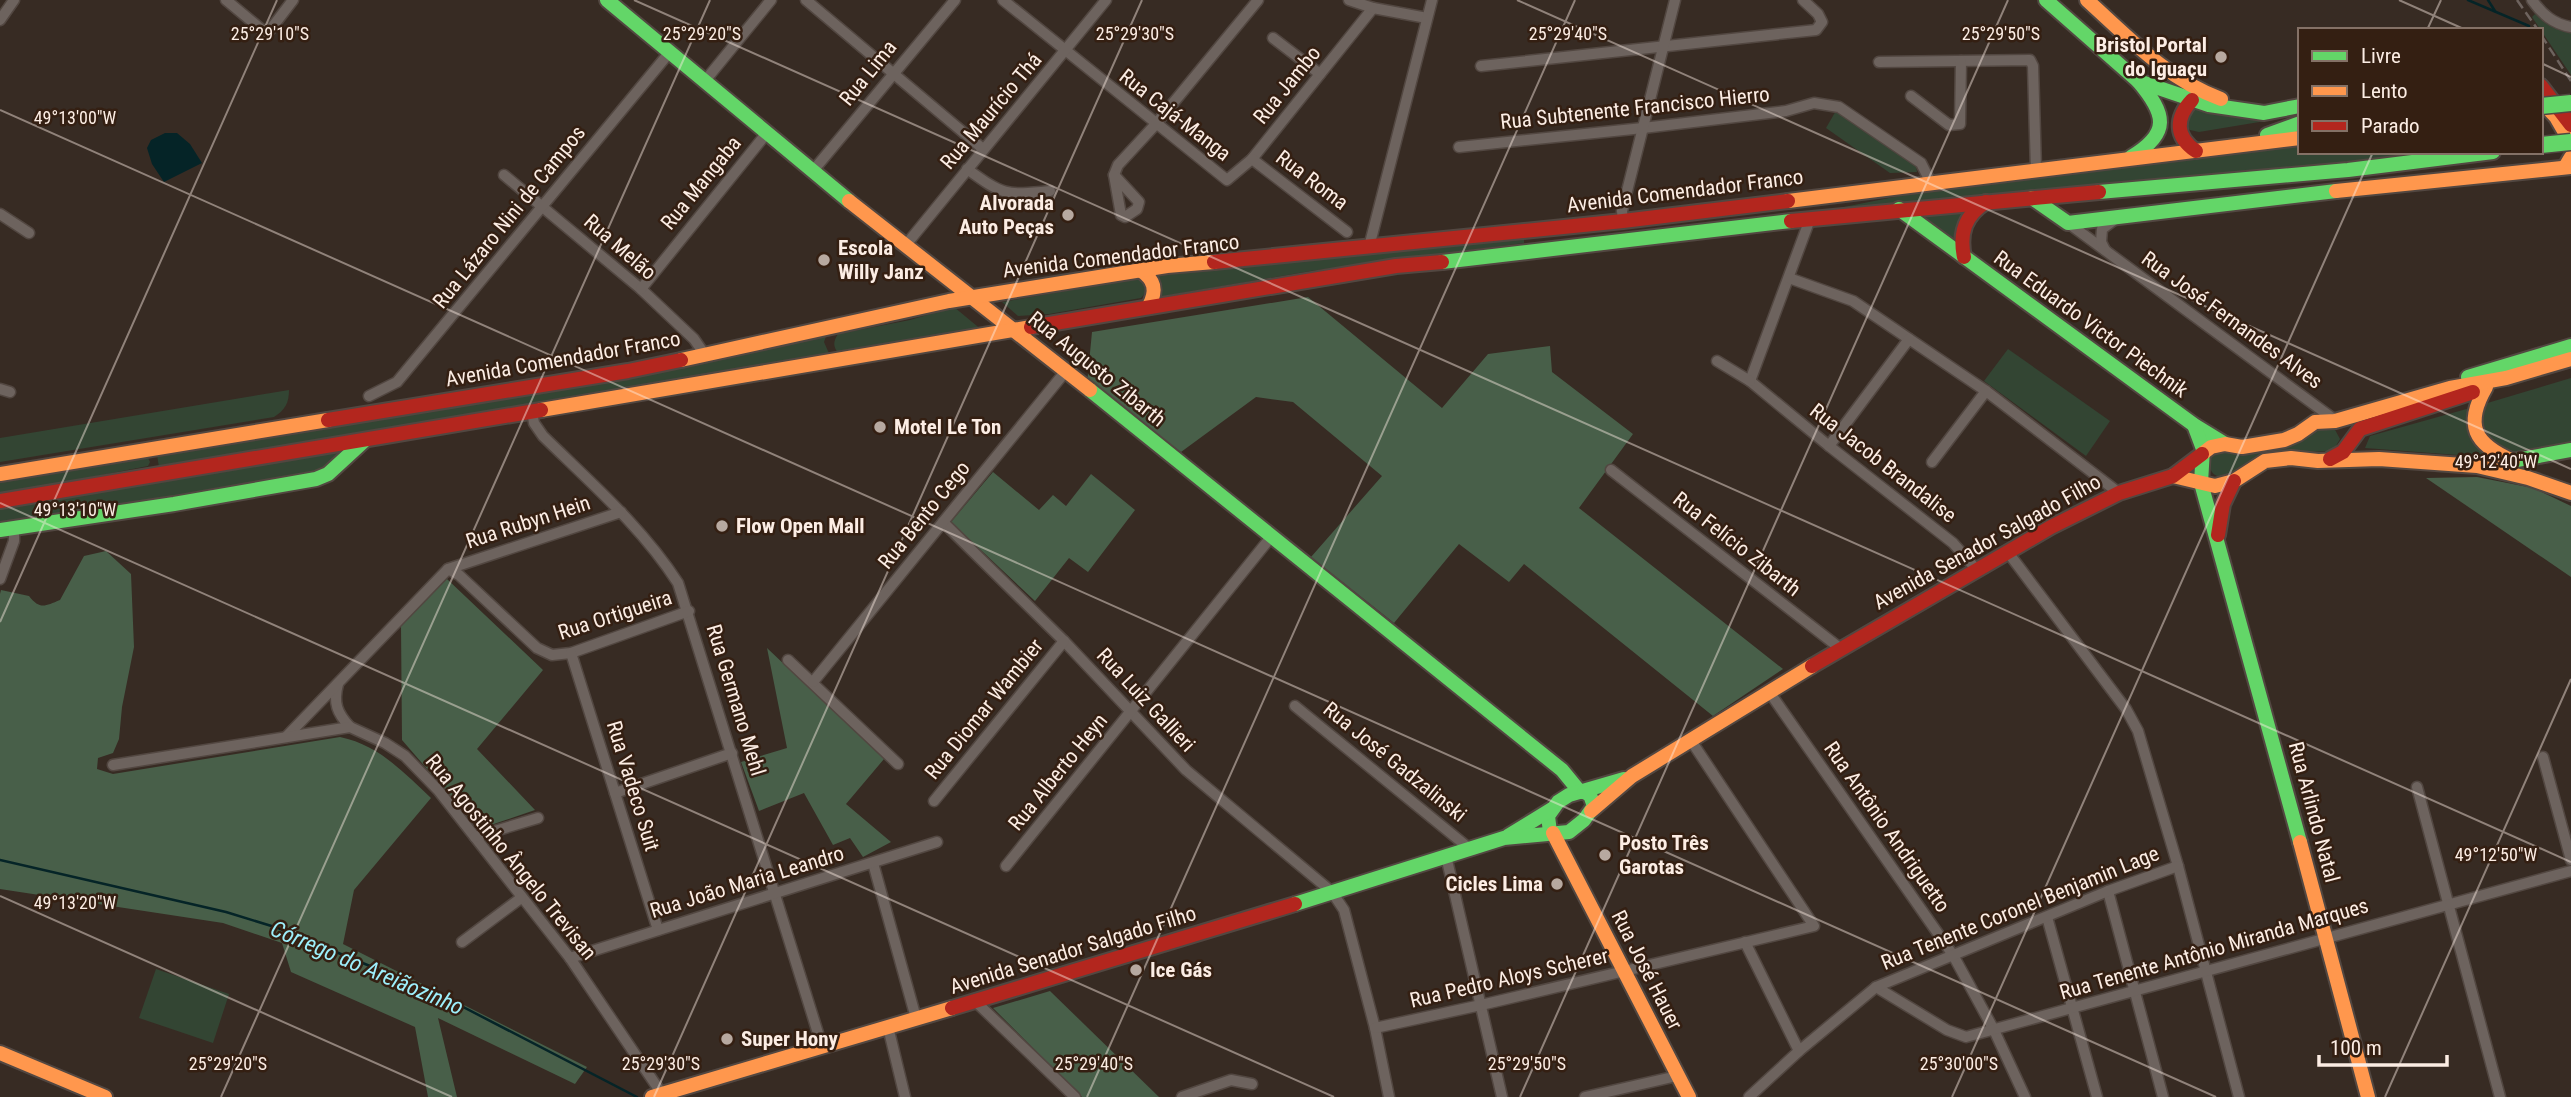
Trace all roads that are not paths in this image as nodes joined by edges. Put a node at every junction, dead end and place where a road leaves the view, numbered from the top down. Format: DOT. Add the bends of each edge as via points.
graph roads {
  1 [pos="14,0"];
  2 [pos="226,0"];
  3 [pos="293,0"];
  4 [pos="607,0"];
  5 [pos="771,0"];
  6 [pos="806,0"];
  7 [pos="955,0"];
  8 [pos="1003,0"];
  9 [pos="1105,0"];
  10 [pos="1258,0"];
  11 [pos="1349,0"];
  12 [pos="1432,0"];
  13 [pos="1675,0"];
  14 [pos="1803,0"];
  15 [pos="2046,0"];
  16 [pos="2087,0"];
  17 [pos="2532,0"];
  18 [pos="1373,8"];
  19 [pos="1427,18"];
  20 [pos="0,20"];
  21 [pos="2571,27"];
  22 [pos="1273,38"];
  23 [pos="2093,40"];
  24 [pos="1664,45"];
  25 [pos="1066,51"];
  26 [pos="669,53"];
  27 [pos="2149,55"];
  28 [pos="1961,61"];
  29 [pos="1878,62"];
  30 [pos="1481,65"];
  31 [pos="892,74"];
  32 [pos="1320,74"];
  33 [pos="2138,81"];
  34 [pos="704,82"];
  35 [pos="2543,89"];
  36 [pos="1911,96"];
  37 [pos="2192,100"];
  38 [pos="2543,103"];
  39 [pos="2571,103"];
  40 [pos="2543,105"];
  41 [pos="2298,106"];
  42 [pos="2281,109"];
  43 [pos="2298,124"];
  44 [pos="1155,125"];
  45 [pos="2571,125"];
  46 [pos="1643,128"];
  47 [pos="766,134"];
  48 [pos="2298,138"];
  49 [pos="2571,143"];
  50 [pos="2254,145"];
  51 [pos="2543,145"];
  52 [pos="1459,147"];
  53 [pos="983,149"];
  54 [pos="2196,151"];
  55 [pos="2477,154"];
  56 [pos="1252,159"];
  57 [pos="2126,159"];
  58 [pos="2569,164"];
  59 [pos="967,169"];
  60 [pos="2036,170"];
  61 [pos="813,172"];
  62 [pos="504,175"];
  63 [pos="1114,175"];
  64 [pos="1227,180"];
  65 [pos="1931,183"];
  66 [pos="1050,191"];
  67 [pos="2032,198"];
  68 [pos="1988,200"];
  69 [pos="542,206"];
  70 [pos="1899,209"];
  71 [pos="0,214"];
  72 [pos="2117,218"];
  73 [pos="1810,219"];
  74 [pos="1623,220"];
  75 [pos="2068,223"];
  76 [pos="1348,232"];
  77 [pos="29,233"];
  78 [pos="1578,245"];
  79 [pos="905,246"];
  80 [pos="1369,247"];
  81 [pos="2105,250"];
  82 [pos="1964,257"];
  83 [pos="1140,270"];
  84 [pos="1789,278"];
  85 [pos="641,289"];
  86 [pos="972,297"];
  87 [pos="1149,306"];
  88 [pos="844,323"];
  89 [pos="1015,329"];
  90 [pos="1909,339"];
  91 [pos="2571,346"];
  92 [pos="836,348"];
  93 [pos="705,355"];
  94 [pos="2571,359"];
  95 [pos="1717,361"];
  96 [pos="1065,372"];
  97 [pos="2506,377"];
  98 [pos="1750,381"];
  99 [pos="2486,387"];
  100 [pos="2450,388"];
  101 [pos="1986,391"];
  102 [pos="369,396"];
  103 [pos="532,411"];
  104 [pos="2335,421"];
  105 [pos="2194,425"];
  106 [pos="366,439"];
  107 [pos="2225,444"];
  108 [pos="2348,444"];
  109 [pos="1829,446"];
  110 [pos="149,449"];
  111 [pos="2571,450"];
  112 [pos="2203,453"];
  113 [pos="2379,459"];
  114 [pos="2329,460"];
  115 [pos="2513,461"];
  116 [pos="1932,462"];
  117 [pos="2477,466"];
  118 [pos="1611,470"];
  119 [pos="0,474"];
  120 [pos="147,476"];
  121 [pos="2173,476"];
  122 [pos="2234,481"];
  123 [pos="2201,483"];
  124 [pos="2119,493"];
  125 [pos="2571,493"];
  126 [pos="0,501"];
  127 [pos="621,512"];
  128 [pos="943,522"];
  129 [pos="7,529"];
  130 [pos="1271,537"];
  131 [pos="2217,540"];
  132 [pos="2007,551"];
  133 [pos="448,569"];
  134 [pos="1976,569"];
  135 [pos="0,579"];
  136 [pos="689,611"];
  137 [pos="1064,640"];
  138 [pos="1841,649"];
  139 [pos="571,653"];
  140 [pos="788,660"];
  141 [pos="339,682"];
  142 [pos="813,682"];
  143 [pos="1770,693"];
  144 [pos="1295,706"];
  145 [pos="1131,713"];
  146 [pos="350,727"];
  147 [pos="285,738"];
  148 [pos="1689,739"];
  149 [pos="732,753"];
  150 [pos="2543,757"];
  151 [pos="898,764"];
  152 [pos="113,765"];
  153 [pos="1562,770"];
  154 [pos="1632,776"];
  155 [pos="2417,787"];
  156 [pos="1582,792"];
  157 [pos="615,793"];
  158 [pos="934,801"];
  159 [pos="1555,805"];
  160 [pos="1591,811"];
  161 [pos="538,818"];
  162 [pos="1575,827"];
  163 [pos="1551,832"];
  164 [pos="475,837"];
  165 [pos="1504,838"];
  166 [pos="937,842"];
  167 [pos="1471,849"];
  168 [pos="1447,856"];
  169 [pos="2571,860"];
  170 [pos="1569,861"];
  171 [pos="873,863"];
  172 [pos="1006,866"];
  173 [pos="2178,866"];
  174 [pos="2571,871"];
  175 [pos="2108,891"];
  176 [pos="1332,892"];
  177 [pos="774,894"];
  178 [pos="522,898"];
  179 [pos="2447,904"];
  180 [pos="2047,917"];
  181 [pos="658,930"];
  182 [pos="2326,937"];
  183 [pos="462,942"];
  184 [pos="1745,942"];
  185 [pos="1953,955"];
  186 [pos="569,958"];
  187 [pos="2206,970"];
  188 [pos="1625,971"];
  189 [pos="1876,987"];
  190 [pos="2135,990"];
  191 [pos="975,1001"];
  192 [pos="1480,1005"];
  193 [pos="2074,1008"];
  194 [pos="915,1018"];
  195 [pos="888,1027"];
  196 [pos="1375,1028"];
  197 [pos="1994,1030"];
  198 [pos="822,1046"];
  199 [pos="1799,1051"];
  200 [pos="0,1054"];
  201 [pos="1677,1076"];
  202 [pos="1252,1084"];
  203 [pos="660,1096"];
  204 [pos="106,1097"];
  205 [pos="905,1097"];
  206 [pos="1075,1097"];
  207 [pos="1182,1097"];
  208 [pos="1389,1097"];
  209 [pos="1502,1097"];
  210 [pos="1585,1097"];
  211 [pos="1689,1097"];
  212 [pos="1749,1097"];
  213 [pos="2025,1097"];
  214 [pos="2097,1097"];
  215 [pos="2163,1097"];
  216 [pos="2239,1097"];
  217 [pos="2368,1097"];
  218 [pos="2500,1097"];
  1 -- 20 [label="street"];
  2 -- 3 [label="street" via="267,34"];
  4 -- 26 [label="main road, Rua Augusto Zibarth"];
  5 -- 34 [label="street"];
  6 -- 31 [label="street"];
  7 -- 31 [label="street, Rua Lima"];
  8 -- 25 [label="street, Rua Cajá-Manga"];
  9 -- 25 [label="street, Rua Maurício Thá"];
  10 -- 44 [label="street"];
  11 -- 18 [label="street"];
  12 -- 19 [label="street"];
  13 -- 24 [label="street"];
  14 -- 24 [label="street" via="1822,22 1816,30"];
  15 -- 23 [label="main road"];
  16 -- 27 [label="main road"];
  17 -- 21 [label="street" via="2546,17"];
  18 -- 19 [label="street"];
  18 -- 32 [label="street, Rua Jambo"];
  19 -- 80 [label="street"];
  22 -- 32 [label="street"];
  23 -- 27 [label="main road" via="2141,71 2148,66"];
  23 -- 33 [label="main road"];
  24 -- 30 [label="street"];
  24 -- 46 [label="street"];
  25 -- 44 [label="street, Rua Cajá-Manga"];
  25 -- 53 [label="street, Rua Maurício Thá"];
  26 -- 34 [label="main road, Rua Augusto Zibarth"];
  26 -- 69 [label="street, Rua Lázaro Nini de Campos"];
  27 -- 42 [label="main road" via="2209,96"];
  28 -- 29 [label="street"];
  28 -- 36 [label="street" via="1960,124 1949,125"];
  28 -- 60 [label="street" via="2030,60"];
  31 -- 53 [label="street"];
  31 -- 61 [label="street, Rua Lima"];
  32 -- 56 [label="street, Rua Jambo"];
  33 -- 37 [label="main road"];
  33 -- 57 [label="main road" via="2160,108 2161,125 2146,149"];
  34 -- 47 [label="main road, Rua Augusto Zibarth"];
  35 -- 45 [label="main road"];
  37 -- 42 [label="main road" via="2264,113"];
  37 -- 54 [label="main road" via="2181,113 2179,130 2188,147"];
  38 -- 39 [label="main road, bridge"];
  40 -- 49 [label="main road"];
  41 -- 42 [label="main road"];
  43 -- 50 [label="main road" via="2270,133"];
  44 -- 63 [label="street"];
  44 -- 64 [label="street, Rua Cajá-Manga"];
  46 -- 52 [label="street, Rua Subtenente Francisco Hierro"];
  46 -- 65 [label="street, Rua Subtenente Francisco Hierro" via="1786,111 1814,103 1839,107 1921,163"];
  46 -- 74 [label="street"];
  47 -- 61 [label="main road, Rua Augusto Zibarth"];
  47 -- 85 [label="street, Rua Mangaba"];
  48 -- 50 [label="main road, Avenida Comendador Franco"];
  49 -- 51 [label="main road, bridge"];
  50 -- 54 [label="main road, Avenida Comendador Franco"];
  53 -- 59 [label="street, Rua Maurício Thá"];
  54 -- 57 [label="main road, Avenida Comendador Franco"];
  55 -- 67 [label="main road, Avenida Comendador Franco"];
  56 -- 64 [label="street, Rua Jambo"];
  56 -- 76 [label="street, Rua Roma"];
  57 -- 60 [label="main road, Avenida Comendador Franco"];
  58 -- 72 [label="main road"];
  59 -- 66 [label="street" via="995,190 1012,194"];
  59 -- 79 [label="street, Rua Maurício Thá"];
  60 -- 65 [label="main road, Avenida Comendador Franco"];
  61 -- 79 [label="main road, Rua Augusto Zibarth"];
  62 -- 69 [label="street, Rua Melão"];
  65 -- 74 [label="main road, Avenida Comendador Franco"];
  67 -- 68 [label="main road, Avenida Comendador Franco"];
  67 -- 75 [label="main road"];
  68 -- 70 [label="main road, Avenida Comendador Franco"];
  68 -- 82 [label="main road, Rua Eduardo Victor Piechnik" via="1964,225"];
  69 -- 85 [label="street, Rua Melão"];
  69 -- 102 [label="street, Rua Lázaro Nini de Campos" via="397,382"];
  70 -- 73 [label="main road, Avenida Comendador Franco"];
  70 -- 82 [label="main road, Rua Eduardo Victor Piechnik"];
  71 -- 77 [label="street"];
  72 -- 75 [label="main road"];
  72 -- 81 [label="street" via="2102,229"];
  73 -- 78 [label="main road, Avenida Comendador Franco"];
  73 -- 84 [label="street"];
  74 -- 78 [label="main road" via="1617,232 1593,235"];
  74 -- 80 [label="main road, Avenida Comendador Franco"];
  75 -- 81 [label="street, Rua José Fernandes Alves"];
  78 -- 87 [label="main road, Avenida Comendador Franco" via="1396,266"];
  79 -- 86 [label="main road, Rua Augusto Zibarth"];
  80 -- 83 [label="main road, Avenida Comendador Franco"];
  81 -- 104 [label="street, Rua José Fernandes Alves"];
  82 -- 105 [label="main road, Rua Eduardo Victor Piechnik"];
  83 -- 86 [label="main road, Avenida Comendador Franco"];
  83 -- 87 [label="main road" via="1156,288"];
  84 -- 90 [label="street" via="1853,301"];
  84 -- 98 [label="street"];
  85 -- 93 [label="street, Rua Melão"];
  86 -- 88 [label="main road, Avenida Comendador Franco"];
  86 -- 89 [label="main road, Rua Augusto Zibarth"];
  87 -- 89 [label="main road, Avenida Comendador Franco"];
  88 -- 92 [label="main road" via="835,330"];
  88 -- 93 [label="main road, Avenida Comendador Franco"];
  89 -- 92 [label="main road, Avenida Comendador Franco"];
  89 -- 96 [label="main road, Rua Augusto Zibarth"];
  90 -- 101 [label="street"];
  90 -- 109 [label="street"];
  91 -- 100 [label="main road" via="2468,377"];
  92 -- 103 [label="main road, Avenida Comendador Franco"];
  93 -- 110 [label="main road, Avenida Comendador Franco"];
  94 -- 97 [label="main road, Avenida Senador Salgado Filho"];
  95 -- 98 [label="street, Rua Jacob Brandalise"];
  96 -- 128 [label="street, Rua Bento Cego"];
  96 -- 130 [label="main road, Rua Augusto Zibarth"];
  97 -- 99 [label="main road, Avenida Senador Salgado Filho"];
  97 -- 100 [label="main road, Avenida Senador Salgado Filho"];
  98 -- 109 [label="street, Rua Jacob Brandalise"];
  99 -- 108 [label="main road, Avenida Senador Salgado Filho" via="2360,429"];
  99 -- 115 [label="main road" via="2474,413 2475,430 2488,450"];
  100 -- 104 [label="main road, Avenida Senador Salgado Filho"];
  101 -- 116 [label="street"];
  101 -- 124 [label="street"];
  103 -- 106 [label="main road, Avenida Comendador Franco"];
  103 -- 127 [label="street, Rua Germano Mehl" via="543,436"];
  104 -- 107 [label="main road, Avenida Senador Salgado Filho" via="2315,422 2284,440 2242,447"];
  104 -- 108 [label="main road" via="2347,435"];
  105 -- 107 [label="main road, Rua Eduardo Victor Piechnik"];
  105 -- 112 [label="main road, Rua Eduardo Victor Piechnik"];
  106 -- 120 [label="main road, Avenida Comendador Franco"];
  106 -- 129 [label="main road" via="328,474 316,479"];
  107 -- 112 [label="main road, Avenida Senador Salgado Filho"];
  108 -- 113 [label="main road"];
  108 -- 114 [label="main road, Avenida Senador Salgado Filho"];
  109 -- 134 [label="street, Rua Jacob Brandalise" via="1953,542"];
  110 -- 119 [label="main road, Avenida Comendador Franco"];
  110 -- 120 [label="main road" via="157,462 154,473"];
  111 -- 115 [label="main road"];
  112 -- 121 [label="main road, Avenida Senador Salgado Filho"];
  112 -- 123 [label="main road, Rua Arlindo Natal"];
  113 -- 114 [label="main road"];
  113 -- 117 [label="main road"];
  114 -- 122 [label="main road" via="2265,461"];
  115 -- 117 [label="main road"];
  117 -- 125 [label="main road"];
  118 -- 138 [label="street, Rua Felício Zibarth"];
  120 -- 126 [label="main road, Avenida Comendador Franco"];
  121 -- 123 [label="main road"];
  121 -- 124 [label="main road, Avenida Senador Salgado Filho"];
  122 -- 123 [label="main road"];
  122 -- 131 [label="main road, Rua Arlindo Natal" via="2223,504"];
  123 -- 131 [label="main road, Rua Arlindo Natal"];
  124 -- 132 [label="main road, Avenida Senador Salgado Filho"];
  127 -- 133 [label="street, Rua Rubyn Hein"];
  127 -- 136 [label="street, Rua Germano Mehl" via="665,563"];
  128 -- 137 [label="street, Rua Luiz Gallieri"];
  128 -- 142 [label="street, Rua Bento Cego"];
  129 -- 135 [label="street" via="14,541"];
  130 -- 145 [label="street, Rua Alberto Heyn"];
  130 -- 153 [label="main road, Rua Augusto Zibarth"];
  131 -- 182 [label="main road, Rua Arlindo Natal"];
  132 -- 134 [label="main road, Avenida Senador Salgado Filho"];
  132 -- 173 [label="street" via="2126,709 2138,732"];
  133 -- 139 [label="street, Rua Ortigueira" via="537,648 552,655"];
  133 -- 141 [label="street"];
  134 -- 138 [label="main road, Avenida Senador Salgado Filho"];
  136 -- 139 [label="street, Rua Ortigueira"];
  136 -- 149 [label="street, Rua Germano Mehl"];
  137 -- 145 [label="street, Rua Luiz Gallieri"];
  137 -- 158 [label="street, Rua Diomar Wambier"];
  138 -- 143 [label="main road, Avenida Senador Salgado Filho"];
  139 -- 157 [label="street, Rua Vadeco Suit"];
  140 -- 142 [label="street"];
  141 -- 146 [label="street" via="336,707"];
  141 -- 147 [label="street"];
  142 -- 151 [label="street"];
  143 -- 148 [label="main road, Avenida Senador Salgado Filho"];
  143 -- 185 [label="street, Rua Antônio Andriguetto"];
  144 -- 167 [label="street, Rua José Gadzalinski"];
  145 -- 172 [label="street, Rua Alberto Heyn"];
  145 -- 176 [label="street, Rua Luiz Gallieri" via="1186,771"];
  146 -- 147 [label="street"];
  146 -- 164 [label="street, Rua Agostinho Ângelo Trevisan" via="405,756"];
  147 -- 152 [label="street"];
  148 -- 154 [label="main road, Avenida Senador Salgado Filho"];
  148 -- 184 [label="street, Rua Pedro Aloys Scherer" via="1814,926"];
  149 -- 157 [label="street"];
  149 -- 177 [label="street, Rua Germano Mehl"];
  150 -- 169 [label="street"];
  153 -- 156 [label="main road, Rua Augusto Zibarth"];
  153 -- 159 [label="main road" via="1565,786"];
  154 -- 156 [label="main road, Avenida Senador Salgado Filho"];
  154 -- 160 [label="main road, Avenida Senador Salgado Filho"];
  155 -- 179 [label="street"];
  156 -- 159 [label="main road, Avenida Senador Salgado Filho"];
  156 -- 160 [label="main road, Rua Augusto Zibarth" via="1593,800"];
  157 -- 181 [label="street, Rua Vadeco Suit"];
  159 -- 163 [label="main road" via="1548,816"];
  159 -- 165 [label="main road, Avenida Senador Salgado Filho"];
  160 -- 162 [label="main road, Avenida Senador Salgado Filho"];
  161 -- 164 [label="street"];
  162 -- 163 [label="main road, Avenida Senador Salgado Filho" via="1561,834"];
  162 -- 170 [label="main road" via="1566,848"];
  163 -- 165 [label="main road, Avenida Senador Salgado Filho"];
  163 -- 170 [label="main road, Rua José Hauer"];
  164 -- 178 [label="street, Rua Agostinho Ângelo Trevisan"];
  165 -- 167 [label="main road, Avenida Senador Salgado Filho"];
  166 -- 171 [label="street, Rua João Maria Leandro"];
  167 -- 168 [label="main road, Avenida Senador Salgado Filho"];
  168 -- 176 [label="main road, Avenida Senador Salgado Filho"];
  168 -- 192 [label="street"];
  170 -- 188 [label="main road, Rua José Hauer"];
  171 -- 177 [label="street, Rua João Maria Leandro"];
  171 -- 194 [label="street"];
  173 -- 175 [label="street, Rua Tenente Coronel Benjamin Lage"];
  173 -- 187 [label="street"];
  174 -- 179 [label="street, Rua Tenente Antônio Miranda Marques"];
  175 -- 180 [label="street, Rua Tenente Coronel Benjamin Lage"];
  175 -- 190 [label="street"];
  176 -- 191 [label="main road, Avenida Senador Salgado Filho"];
  176 -- 196 [label="street" via="1345,910"];
  177 -- 181 [label="street, Rua João Maria Leandro"];
  177 -- 198 [label="street, Rua Germano Mehl"];
  178 -- 183 [label="street"];
  178 -- 186 [label="street, Rua Agostinho Ângelo Trevisan"];
  179 -- 182 [label="street, Rua Tenente Antônio Miranda Marques"];
  179 -- 218 [label="street"];
  180 -- 185 [label="street, Rua Tenente Coronel Benjamin Lage"];
  180 -- 193 [label="street"];
  181 -- 186 [label="street, Rua João Maria Leandro"];
  182 -- 187 [label="street, Rua Tenente Antônio Miranda Marques"];
  182 -- 217 [label="main road, Rua Arlindo Natal"];
  184 -- 188 [label="street, Rua Pedro Aloys Scherer"];
  184 -- 199 [label="street"];
  185 -- 189 [label="street, Rua Tenente Coronel Benjamin Lage"];
  185 -- 197 [label="street, Rua Antônio Andriguetto"];
  186 -- 203 [label="street, Rua Agostinho Ângelo Trevisan"];
  187 -- 190 [label="street, Rua Tenente Antônio Miranda Marques"];
  187 -- 216 [label="street"];
  188 -- 192 [label="street, Rua Pedro Aloys Scherer"];
  188 -- 201 [label="main road, Rua José Hauer"];
  189 -- 197 [label="street, Rua Tenente Antônio Miranda Marques" via="1966,1037"];
  189 -- 199 [label="street, Rua Tenente Coronel Benjamin Lage"];
  190 -- 193 [label="street, Rua Tenente Antônio Miranda Marques"];
  190 -- 215 [label="street"];
  191 -- 194 [label="main road, Avenida Senador Salgado Filho"];
  191 -- 206 [label="street"];
  192 -- 196 [label="street, Rua Pedro Aloys Scherer"];
  192 -- 209 [label="street"];
  193 -- 197 [label="street, Rua Tenente Antônio Miranda Marques"];
  193 -- 214 [label="street"];
  194 -- 195 [label="main road, Avenida Senador Salgado Filho"];
  195 -- 198 [label="main road, Avenida Senador Salgado Filho"];
  195 -- 205 [label="street"];
  196 -- 208 [label="street"];
  197 -- 213 [label="street, Rua Antônio Andriguetto"];
  198 -- 203 [label="main road, Avenida Senador Salgado Filho"];
  199 -- 212 [label="street, Rua Tenente Coronel Benjamin Lage"];
  200 -- 204 [label="main road"];
  201 -- 210 [label="street"];
  201 -- 211 [label="main road, Rua José Hauer"];
  202 -- 207 [label="street" via="1231,1080"];
}
